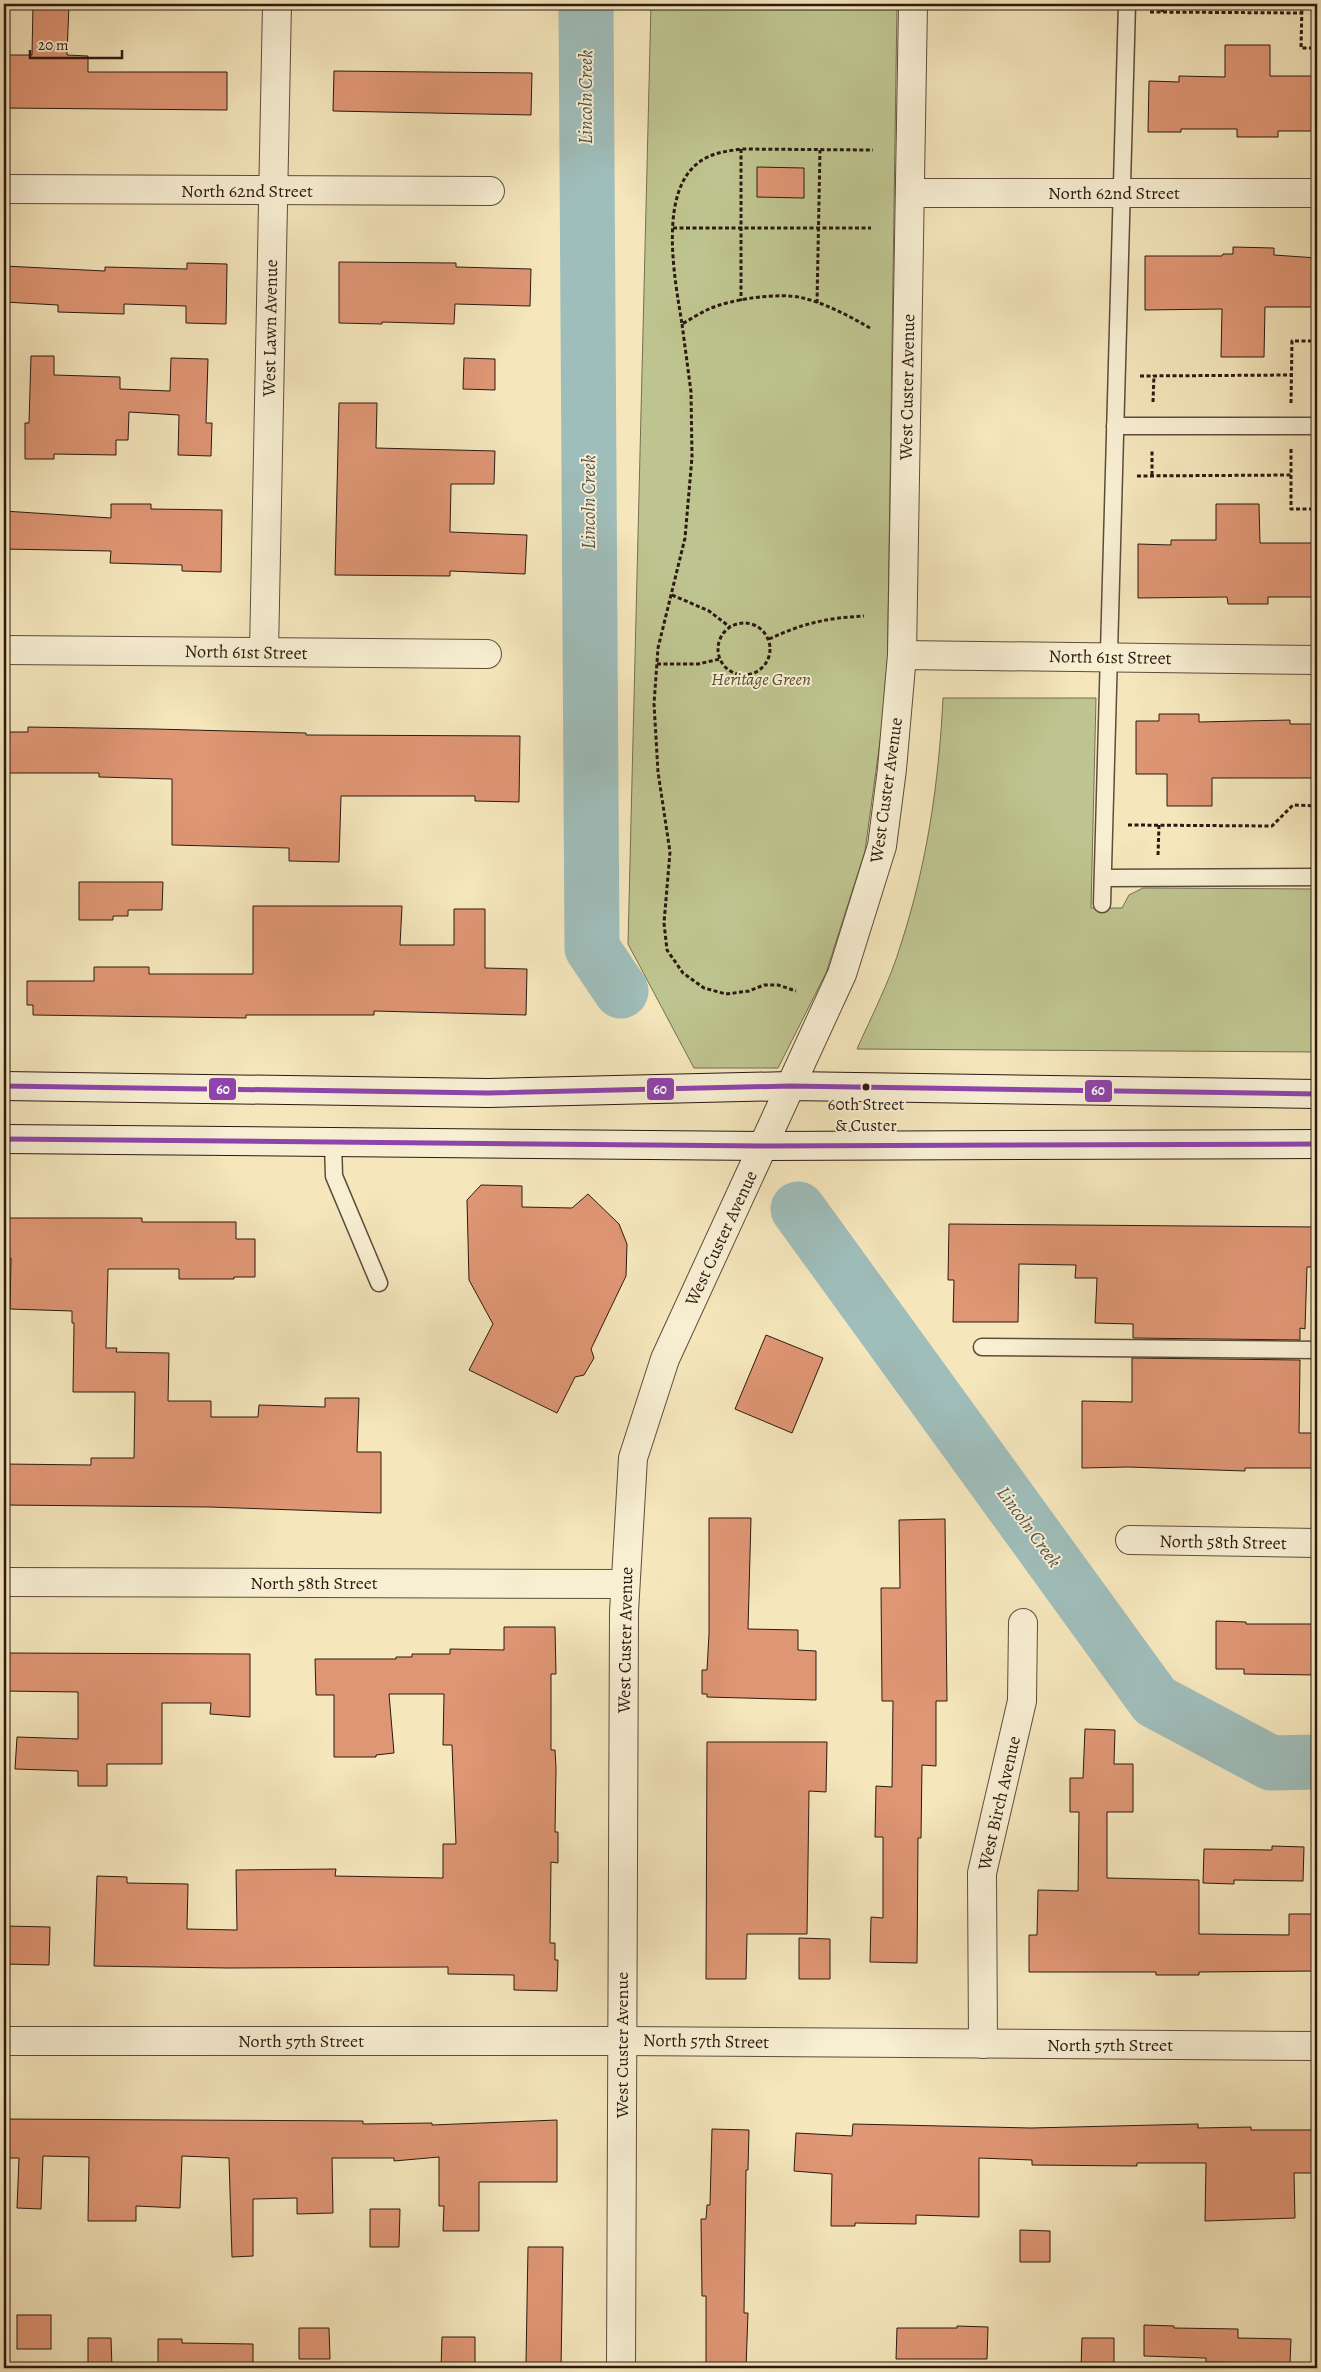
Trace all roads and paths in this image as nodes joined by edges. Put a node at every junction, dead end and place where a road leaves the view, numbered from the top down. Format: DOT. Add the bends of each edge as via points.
graph roads {
  1 [pos="277,4"];
  2 [pos="913,4"];
  3 [pos="1162,4"];
  4 [pos="1302,4"];
  5 [pos="1127,8"];
  6 [pos="1162,12"];
  7 [pos="1302,13"];
  8 [pos="1317,48"];
  9 [pos="741,149"];
  10 [pos="820,150"];
  11 [pos="873,150"];
  12 [pos="4,189"];
  13 [pos="273,191"];
  14 [pos="490,191"];
  15 [pos="911,193"];
  16 [pos="1122,193"];
  17 [pos="1317,194"];
  18 [pos="673,228"];
  19 [pos="741,228"];
  20 [pos="819,228"];
  21 [pos="871,228"];
  22 [pos="741,301"];
  23 [pos="817,303"];
  24 [pos="682,324"];
  25 [pos="870,328"];
  26 [pos="1292,375"];
  27 [pos="1117,376"];
  28 [pos="1115,426"];
  29 [pos="1317,426"];
  30 [pos="1291,475"];
  31 [pos="1114,476"];
  32 [pos="672,595"];
  33 [pos="864,616"];
  34 [pos="730,626"];
  35 [pos="769,638"];
  36 [pos="4,650"];
  37 [pos="264,652"];
  38 [pos="487,654"];
  39 [pos="902,655"];
  40 [pos="1109,657"];
  41 [pos="720,659"];
  42 [pos="1317,660"];
  43 [pos="657,664"];
  44 [pos="1317,806"];
  45 [pos="1104,825"];
  46 [pos="1317,877"];
  47 [pos="1103,878"];
  48 [pos="1102,904"];
  49 [pos="796,991"];
  50 [pos="4,1086"];
  51 [pos="790,1086"];
  52 [pos="1317,1094"];
  53 [pos="4,1139"];
  54 [pos="333,1143"];
  55 [pos="1317,1144"];
  56 [pos="763,1146"];
  57 [pos="379,1283"];
  58 [pos="982,1347"];
  59 [pos="1317,1350"];
  60 [pos="1130,1540"];
  61 [pos="1317,1543"];
  62 [pos="4,1582"];
  63 [pos="624,1584"];
  64 [pos="1024,1623"];
  65 [pos="4,2041"];
  66 [pos="622,2041"];
  67 [pos="984,2044"];
  68 [pos="1317,2046"];
  69 [pos="621,2368"];
  1 -- 13 [label="street, West Lawn Avenue"];
  2 -- 15 [label="street, West Custer Avenue"];
  3 -- 6 [label="path"];
  4 -- 7 [label="path"];
  5 -- 6 [label="path"];
  5 -- 16 [label="lane"];
  6 -- 7 [label="path"];
  7 -- 8 [label="path" via="1301,48"];
  9 -- 10 [label="path"];
  9 -- 18 [label="path" via="703,159 686,175 678,194"];
  9 -- 19 [label="path"];
  10 -- 11 [label="path"];
  10 -- 20 [label="path"];
  12 -- 13 [label="street, North 62nd Street"];
  13 -- 14 [label="street, North 62nd Street"];
  13 -- 37 [label="street, West Lawn Avenue"];
  15 -- 16 [label="street, North 62nd Street"];
  15 -- 39 [label="street, West Custer Avenue"];
  16 -- 17 [label="street, North 62nd Street"];
  16 -- 27 [label="lane"];
  18 -- 19 [label="path"];
  18 -- 24 [label="path" via="674,274"];
  19 -- 20 [label="path"];
  19 -- 22 [label="path"];
  20 -- 21 [label="path"];
  20 -- 23 [label="path"];
  22 -- 23 [label="path" via="776,297 802,298"];
  22 -- 24 [label="path" via="711,308"];
  23 -- 25 [label="path"];
  24 -- 32 [label="path" via="691,392 692,457 685,538"];
  26 -- 27 [label="path"];
  27 -- 28 [label="lane"];
  28 -- 29 [label="lane"];
  28 -- 31 [label="lane"];
  30 -- 31 [label="path"];
  31 -- 40 [label="lane"];
  32 -- 34 [label="path" via="708,611"];
  32 -- 43 [label="path"];
  33 -- 35 [label="path" via="827,618"];
  34 -- 35 [label="path" via="757,625"];
  34 -- 41 [label="path" via="719,641"];
  35 -- 41 [label="path" via="771,647 767,663 755,674 746,676 731,672"];
  36 -- 37 [label="street, North 61st Street"];
  37 -- 38 [label="street, North 61st Street"];
  39 -- 40 [label="street, North 61st Street"];
  39 -- 51 [label="street, West Custer Avenue" via="882,846 842,974"];
  40 -- 42 [label="street, North 61st Street"];
  40 -- 45 [label="lane"];
  41 -- 43 [label="path" via="698,664"];
  43 -- 49 [label="path" via="654,704 658,772 670,852 664,923 667,950 683,973 704,988 726,994 778,985"];
  44 -- 45 [label="path" via="1293,805 1272,826"];
  45 -- 47 [label="lane"];
  46 -- 47 [label="lane"];
  47 -- 48 [label="lane"];
  50 -- 51 [label="street" via="488,1092"];
  51 -- 52 [label="street"];
  51 -- 56 [label="street, West Custer Avenue"];
  53 -- 54 [label="street"];
  54 -- 56 [label="street"];
  54 -- 57 [label="lane" via="334,1176"];
  55 -- 56 [label="street"];
  56 -- 63 [label="street, West Custer Avenue" via="665,1359 633,1458"];
  58 -- 59 [label="lane"];
  60 -- 61 [label="street, North 58th Street"];
  62 -- 63 [label="street, North 58th Street"];
  63 -- 66 [label="street, West Custer Avenue"];
  64 -- 67 [label="street, West Birch Avenue" via="1022,1700 982,1873"];
  65 -- 66 [label="street, North 57th Street"];
  66 -- 67 [label="street, North 57th Street"];
  66 -- 69 [label="street, West Custer Avenue"];
  67 -- 68 [label="street, North 57th Street"];
}
